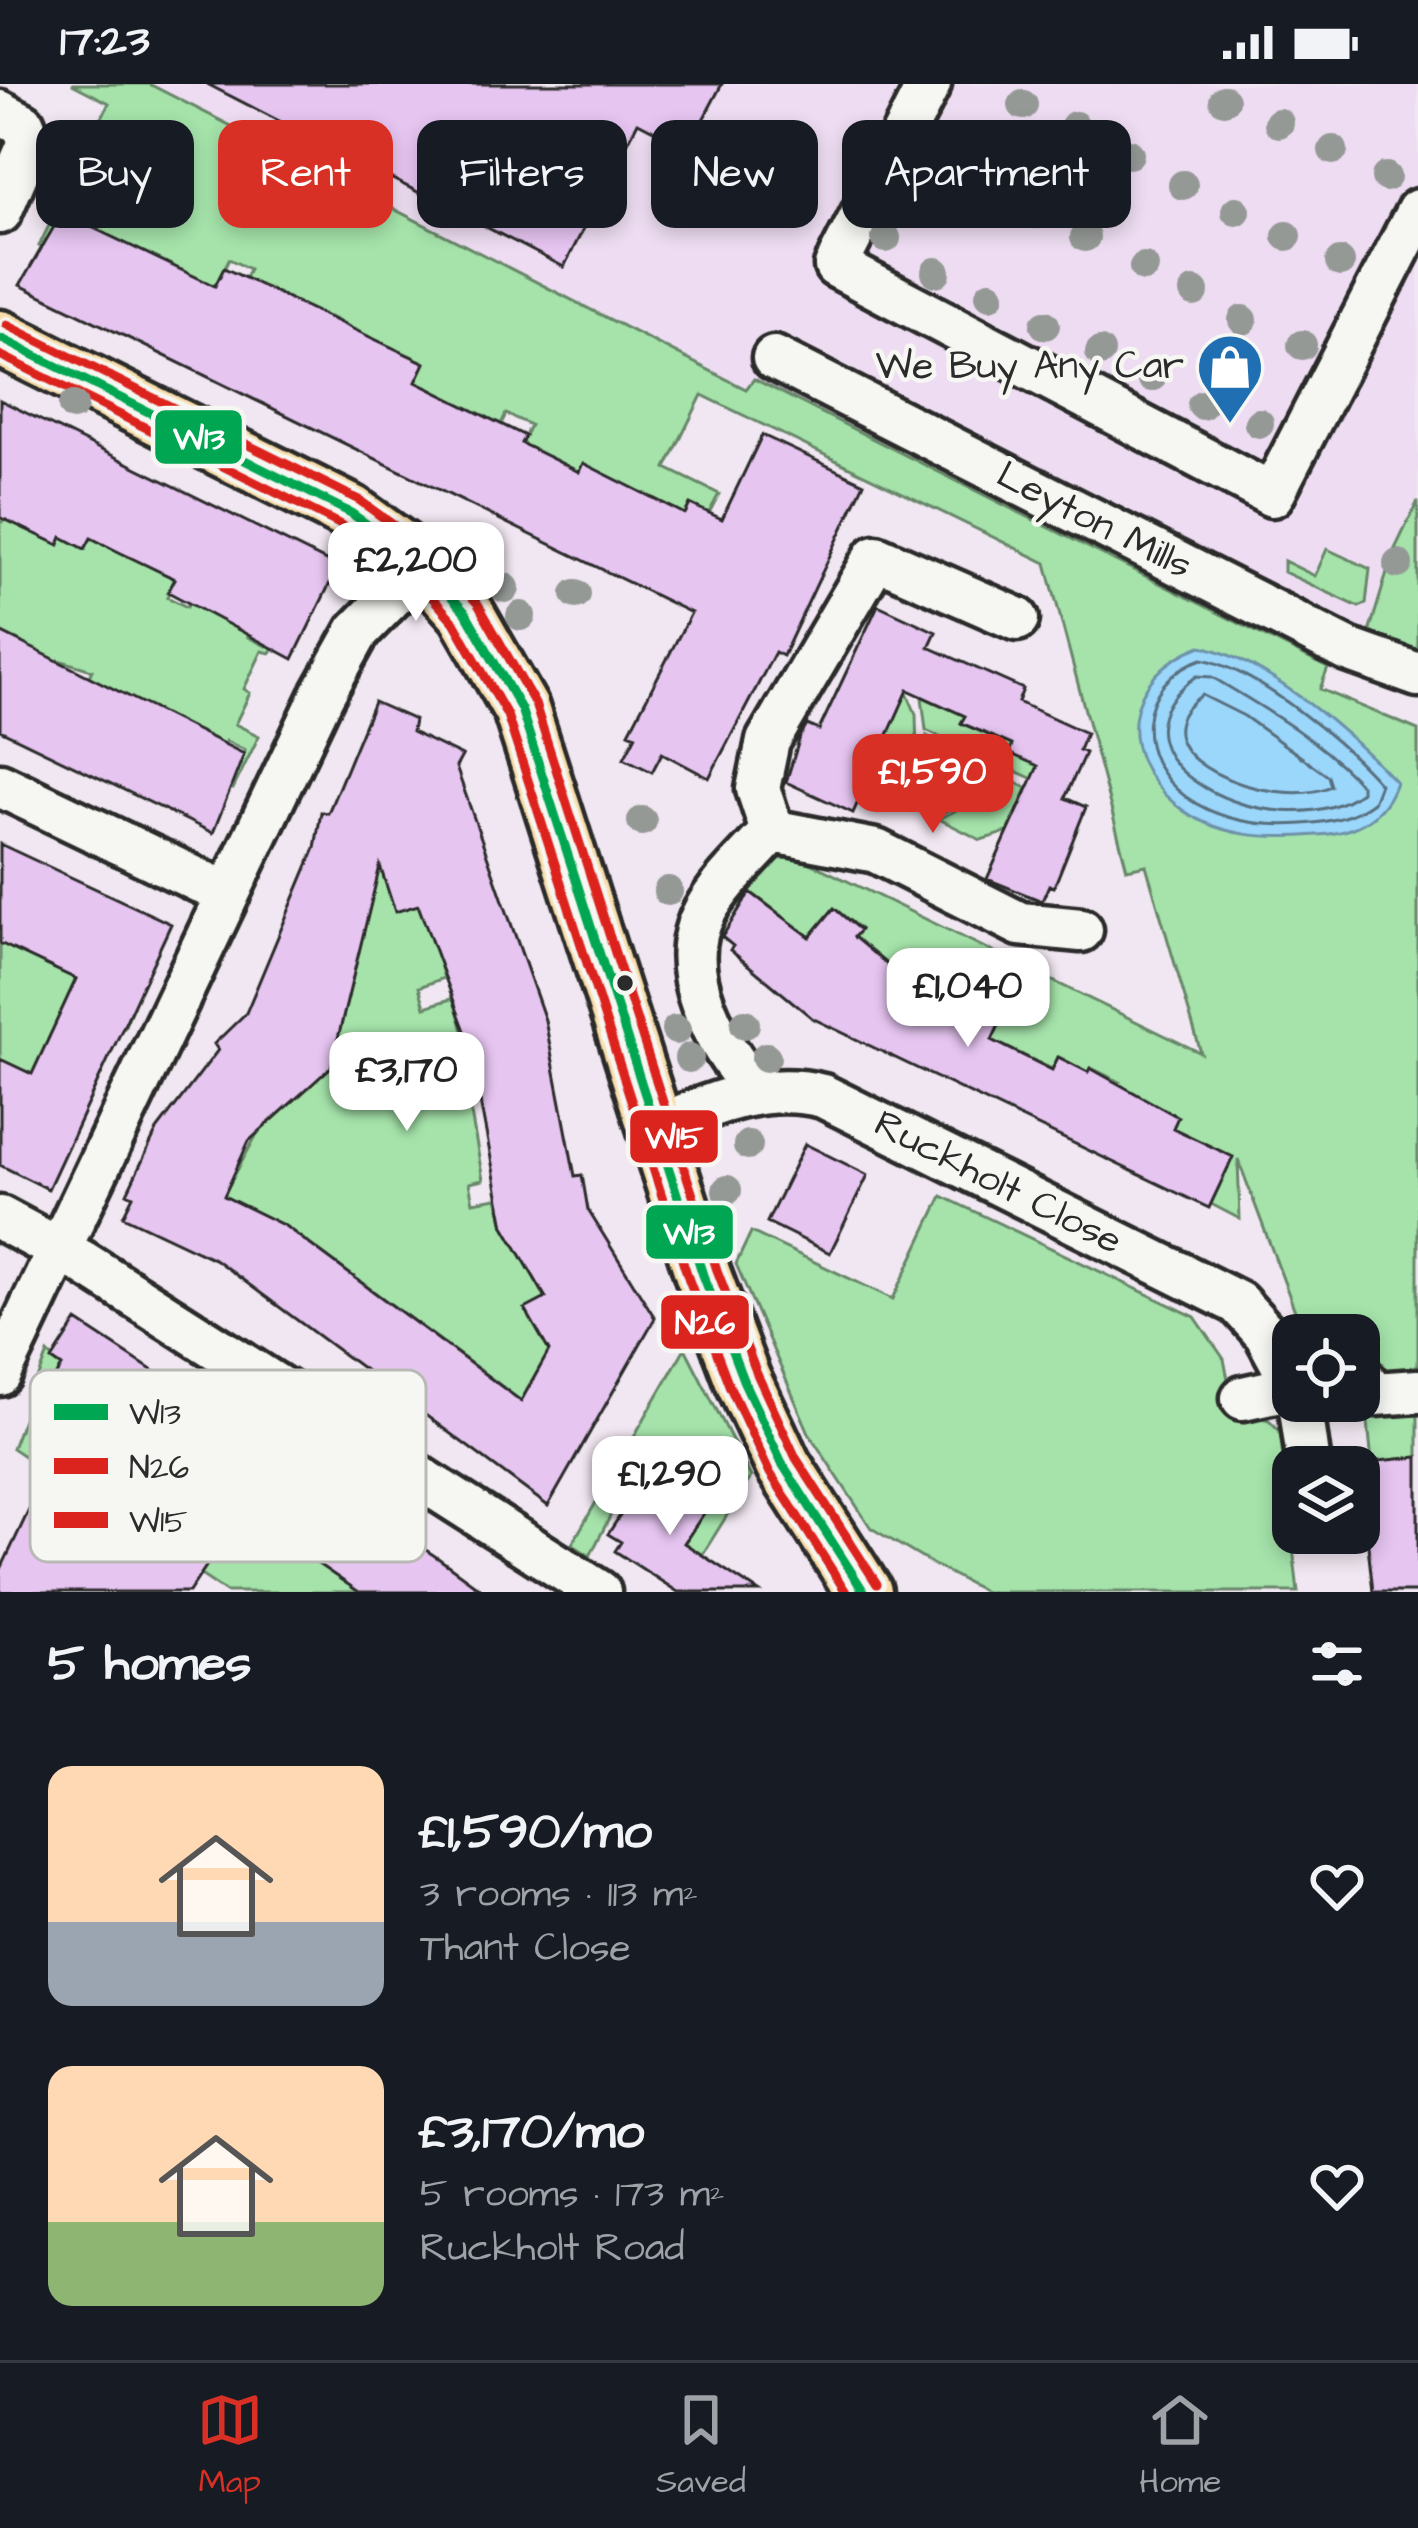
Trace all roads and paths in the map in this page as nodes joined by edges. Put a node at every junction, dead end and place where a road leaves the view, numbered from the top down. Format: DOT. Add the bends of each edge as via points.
graph roads {
  1 [pos="929,84"];
  2 [pos="0,112"];
  3 [pos="1418,211"];
  4 [pos="0,212"];
  5 [pos="0,338"];
  6 [pos="774,358"];
  7 [pos="422,565"];
  8 [pos="1017,619"];
  9 [pos="1418,675"];
  10 [pos="0,785"];
  11 [pos="772,831"];
  12 [pos="227,894"];
  13 [pos="1081,930"];
  14 [pos="757,1091"];
  15 [pos="658,1126"];
  16 [pos="0,1218"];
  17 [pos="61,1252"];
  18 [pos="1272,1347"];
  19 [pos="237,1370"];
  20 [pos="0,1374"];
  21 [pos="1272,1378"];
  22 [pos="1418,1391"];
  23 [pos="1380,1394"];
  24 [pos="1244,1398"];
  25 [pos="426,1496"];
  26 [pos="550,1579"];
  27 [pos="599,1592"];
  28 [pos="864,1592"];
  1 -- 3 [label="street" via="836,266 1272,495"];
  2 -- 4 [label="street" via="22,124 31,142"];
  5 -- 7 [label="main road" via="334,503"];
  6 -- 9 [label="street, Leyton Mills" via="1348,650"];
  7 -- 12 [label="street" via="345,652"];
  7 -- 15 [label="main road" via="466,613 521,709"];
  8 -- 11 [label="street" via="876,557 768,741 758,789"];
  10 -- 12 [label="street"];
  11 -- 13 [label="street" via="876,851 1020,924"];
  11 -- 14 [label="street" via="705,910 693,943 695,982 734,1064"];
  12 -- 17 [label="street"];
  14 -- 15 [label="street, Ruckholt Close"];
  14 -- 18 [label="street, Ruckholt Close" via="823,1096 1238,1303"];
  15 -- 28 [label="main road" via="752,1401"];
  16 -- 17 [label="street"];
  17 -- 19 [label="street"];
  17 -- 20 [label="street"];
  21 -- 24 [label="street, Ruckholt Close"];
  22 -- 23 [label="street"];
  25 -- 26 [label="street"];
  26 -- 27 [label="street"];
}
